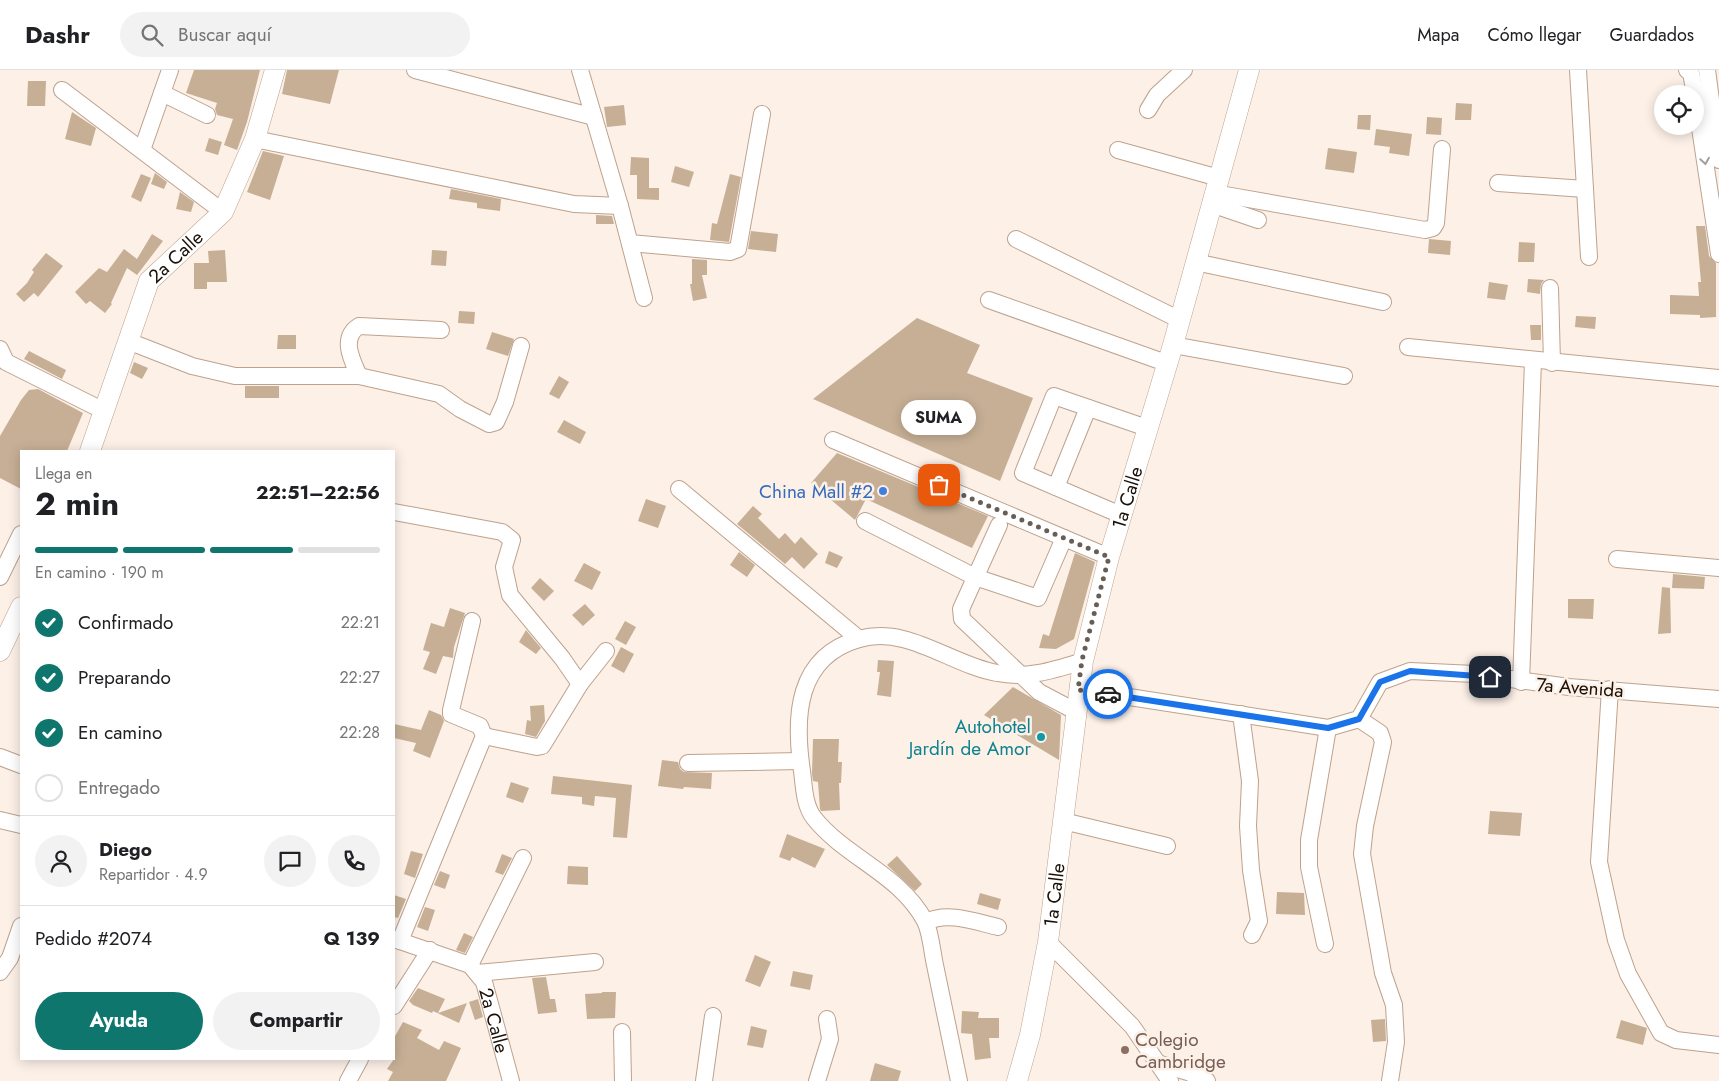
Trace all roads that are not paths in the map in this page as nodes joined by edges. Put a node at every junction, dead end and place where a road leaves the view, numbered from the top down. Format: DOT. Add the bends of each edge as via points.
graph roads {
  1 [pos="170,70"];
  2 [pos="275,70"];
  3 [pos="415,70"];
  4 [pos="580,70"];
  5 [pos="1184,70"];
  6 [pos="1249,70"];
  7 [pos="1578,70"];
  8 [pos="1687,70"];
  9 [pos="1707,70"];
  10 [pos="1693,85"];
  11 [pos="62,90"];
  12 [pos="162,93"];
  13 [pos="1716,106"];
  14 [pos="1148,110"];
  15 [pos="762,114"];
  16 [pos="207,115"];
  17 [pos="594,116"];
  18 [pos="1703,135"];
  19 [pos="255,139"];
  20 [pos="1442,149"];
  21 [pos="142,150"];
  22 [pos="1118,150"];
  23 [pos="1719,160"];
  24 [pos="1498,183"];
  25 [pos="1585,189"];
  26 [pos="1714,191"];
  27 [pos="1214,192"];
  28 [pos="620,206"];
  29 [pos="223,212"];
  30 [pos="1258,220"];
  31 [pos="1016,239"];
  32 [pos="630,243"];
  33 [pos="1719,254"];
  34 [pos="1589,257"];
  35 [pos="1195,262"];
  36 [pos="1550,288"];
  37 [pos="644,298"];
  38 [pos="989,300"];
  39 [pos="1383,302"];
  40 [pos="1178,319"];
  41 [pos="441,330"];
  42 [pos="128,341"];
  43 [pos="521,346"];
  44 [pos="1408,347"];
  45 [pos="0,349"];
  46 [pos="1169,354"];
  47 [pos="1533,361"];
  48 [pos="1552,363"];
  49 [pos="359,376"];
  50 [pos="1344,376"];
  51 [pos="1719,378"];
  52 [pos="1088,408"];
  53 [pos="104,411"];
  54 [pos="1147,428"];
  55 [pos="833,440"];
  56 [pos="90,450"];
  57 [pos="1056,487"];
  58 [pos="679,489"];
  59 [pos="395,512"];
  60 [pos="1121,514"];
  61 [pos="866,520"];
  62 [pos="999,525"];
  63 [pos="20,536"];
  64 [pos="1064,538"];
  65 [pos="1109,557"];
  66 [pos="1617,559"];
  67 [pos="1719,568"];
  68 [pos="0,577"];
  69 [pos="975,577"];
  70 [pos="20,609"];
  71 [pos="472,621"];
  72 [pos="859,639"];
  73 [pos="0,651"];
  74 [pos="606,651"];
  75 [pos="1082,660"];
  76 [pos="1020,675"];
  77 [pos="1521,682"];
  78 [pos="580,684"];
  79 [pos="1610,689"];
  80 [pos="1078,690"];
  81 [pos="1719,699"];
  82 [pos="1075,711"];
  83 [pos="1241,714"];
  84 [pos="1359,719"];
  85 [pos="1328,728"];
  86 [pos="484,736"];
  87 [pos="0,757"];
  88 [pos="800,761"];
  89 [pos="688,763"];
  90 [pos="20,765"];
  91 [pos="0,820"];
  92 [pos="1062,821"];
  93 [pos="20,825"];
  94 [pos="1167,846"];
  95 [pos="523,858"];
  96 [pos="926,922"];
  97 [pos="998,927"];
  98 [pos="20,929"];
  99 [pos="1252,935"];
  100 [pos="397,939"];
  101 [pos="1048,942"];
  102 [pos="1325,944"];
  103 [pos="430,950"];
  104 [pos="595,962"];
  105 [pos="474,969"];
  106 [pos="0,972"];
  107 [pos="395,1004"];
  108 [pos="713,1016"];
  109 [pos="827,1019"];
  110 [pos="622,1032"];
  111 [pos="1719,1045"];
  112 [pos="359,1060"];
  113 [pos="1160,1064"];
  114 [pos="348,1081"];
  115 [pos="511,1081"];
  116 [pos="623,1081"];
  117 [pos="704,1081"];
  118 [pos="817,1081"];
  119 [pos="959,1081"];
  120 [pos="1017,1081"];
  121 [pos="1170,1081"];
  122 [pos="1207,1081"];
  123 [pos="1390,1081"];
  1 -- 12 [label="street"];
  2 -- 19 [label="main road, 2a Calle"];
  3 -- 17 [label="street"];
  4 -- 17 [label="street"];
  5 -- 14 [label="street" via="1157,95"];
  6 -- 27 [label="main road, 1a Calle"];
  7 -- 25 [label="street"];
  8 -- 10 [label="street" via="1691,73"];
  9 -- 13 [label="street"];
  11 -- 21 [label="street"];
  12 -- 16 [label="street"];
  12 -- 21 [label="street"];
  13 -- 23 [label="street"];
  15 -- 32 [label="street" via="738,249 730,252"];
  17 -- 28 [label="street"];
  18 -- 26 [label="street, one-way"];
  19 -- 28 [label="street" via="574,204"];
  19 -- 29 [label="main road, 2a Calle"];
  20 -- 27 [label="street" via="1436,223 1433,228 1425,230"];
  21 -- 29 [label="street"];
  22 -- 27 [label="street"];
  24 -- 25 [label="street"];
  25 -- 34 [label="street"];
  26 -- 33 [label="street"];
  27 -- 30 [label="street"];
  27 -- 35 [label="main road, 1a Calle"];
  28 -- 32 [label="street"];
  29 -- 42 [label="main road, 2a Calle" via="150,281"];
  31 -- 40 [label="street"];
  32 -- 37 [label="street"];
  35 -- 39 [label="street"];
  35 -- 40 [label="main road, 1a Calle"];
  36 -- 48 [label="street"];
  38 -- 46 [label="street"];
  40 -- 46 [label="main road, 1a Calle"];
  41 -- 49 [label="street" via="359,326 353,330 348,346"];
  42 -- 49 [label="street" via="192,366 235,376"];
  42 -- 53 [label="main road, 2a Calle"];
  43 -- 49 [label="street" via="505,402 496,422 489,424 439,394"];
  44 -- 47 [label="street"];
  45 -- 53 [label="street" via="6,362"];
  46 -- 50 [label="street"];
  46 -- 54 [label="main road, 1a Calle"];
  47 -- 48 [label="street"];
  47 -- 77 [label="street"];
  48 -- 51 [label="street"];
  52 -- 54 [label="street"];
  52 -- 57 [label="street"];
  52 -- 57 [label="street" via="1054,396 1023,473"];
  53 -- 56 [label="main road, 2a Calle"];
  54 -- 60 [label="main road, 1a Calle"];
  55 -- 64 [label="street"];
  57 -- 60 [label="street"];
  58 -- 72 [label="street"];
  59 -- 78 [label="street" via="509,536 512,547 504,567 510,595"];
  60 -- 65 [label="main road, 1a Calle"];
  61 -- 69 [label="street"];
  62 -- 69 [label="street"];
  63 -- 68 [label="street"];
  64 -- 65 [label="street"];
  64 -- 69 [label="street" via="1038,598"];
  65 -- 75 [label="main road, 1a Calle"];
  66 -- 67 [label="street"];
  69 -- 76 [label="street" via="961,609 962,619"];
  70 -- 73 [label="main road"];
  71 -- 86 [label="street" via="451,714 480,726"];
  72 -- 76 [label="street" via="880,636 903,638 972,667 998,674"];
  72 -- 88 [label="street" via="837,650 808,678 801,695 799,713"];
  74 -- 78 [label="street"];
  75 -- 76 [label="street" via="1040,674"];
  75 -- 80 [label="main road, 1a Calle"];
  76 -- 82 [label="street" via="1039,692"];
  77 -- 79 [label="street, 7a Avenida"];
  77 -- 84 [label="street, 7a Avenida" via="1475,674 1410,671 1380,682"];
  78 -- 86 [label="street" via="542,746"];
  79 -- 81 [label="street, 7a Avenida"];
  79 -- 111 [label="street" via="1598,862 1616,940 1628,974 1661,1033 1676,1040"];
  80 -- 82 [label="main road, 1a Calle"];
  80 -- 83 [label="street"];
  82 -- 92 [label="main road, 1a Calle"];
  83 -- 85 [label="street"];
  83 -- 99 [label="street" via="1250,781 1248,826 1251,870 1259,921"];
  84 -- 85 [label="street"];
  84 -- 123 [label="street" via="1380,733 1383,742 1362,854 1383,973 1394,1005 1396,1042"];
  85 -- 102 [label="street" via="1308,855"];
  86 -- 100 [label="street"];
  87 -- 90 [label="street"];
  88 -- 89 [label="street"];
  88 -- 96 [label="street" via="805,799 813,816 827,831 900,887"];
  91 -- 93 [label="street"];
  92 -- 94 [label="street"];
  92 -- 101 [label="main road, 1a Calle"];
  95 -- 105 [label="street"];
  96 -- 97 [label="street" via="944,917 960,918"];
  96 -- 119 [label="street"];
  98 -- 106 [label="street" via="10,958"];
  100 -- 103 [label="street"];
  101 -- 113 [label="street" via="1132,1026"];
  101 -- 120 [label="main road, 1a Calle" via="1030,1035"];
  103 -- 105 [label="street"];
  103 -- 107 [label="street"];
  104 -- 105 [label="street"];
  105 -- 115 [label="street, 2a Calle" via="484,982"];
  108 -- 117 [label="street"];
  109 -- 118 [label="street" via="830,1038"];
  110 -- 116 [label="street"];
  112 -- 114 [label="street"];
  113 -- 121 [label="street"];
  113 -- 122 [label="street"];
}
